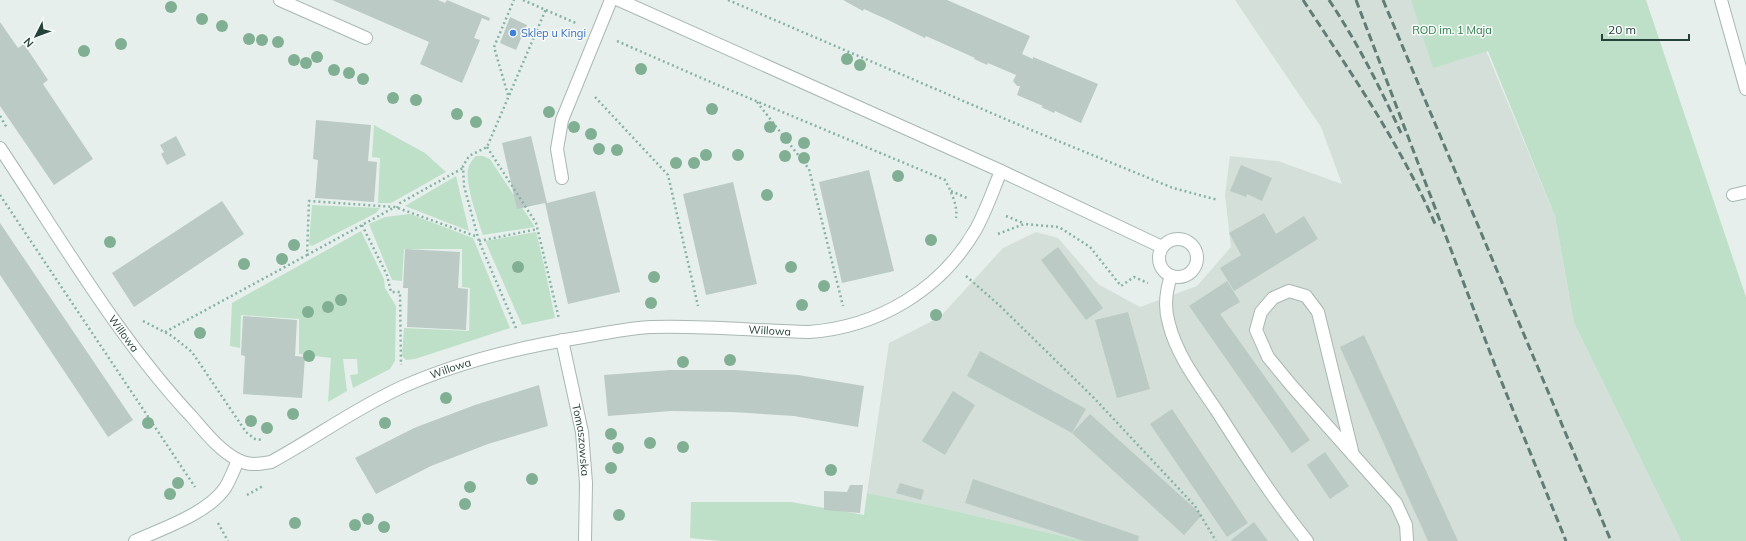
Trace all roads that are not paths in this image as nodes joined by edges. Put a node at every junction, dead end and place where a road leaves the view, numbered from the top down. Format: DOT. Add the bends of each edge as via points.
graph roads {
  1 [pos="280,0"];
  2 [pos="611,0"];
  3 [pos="619,0"];
  4 [pos="1721,0"];
  5 [pos="366,38"];
  6 [pos="1746,88"];
  7 [pos="0,148"];
  8 [pos="1001,171"];
  9 [pos="562,178"];
  10 [pos="1746,192"];
  11 [pos="1734,195"];
  12 [pos="1162,247"];
  13 [pos="1171,276"];
  14 [pos="562,340"];
  15 [pos="1353,455"];
  16 [pos="238,460"];
  17 [pos="135,541"];
  18 [pos="585,541"];
  19 [pos="1307,541"];
  20 [pos="1407,541"];
  1 -- 5 [label="street"];
  2 -- 9 [label="street" via="562,120 557,149"];
  3 -- 8 [label="street"];
  4 -- 6 [label="street"];
  7 -- 16 [label="street, Willowa" via="111,315 157,376 224,451"];
  8 -- 12 [label="street"];
  8 -- 14 [label="street, Willowa" via="977,228 965,246 919,292 904,303 872,319 831,330 809,332 650,327"];
  10 -- 11 [label="street"];
  12 -- 13 [label="street" via="1159,256 1160,266"];
  12 -- 13 [label="street" via="1169,241 1179,239 1192,244 1196,253 1197,262 1193,270 1185,276"];
  13 -- 19 [label="street" via="1166,291 1168,323 1182,356 1246,456"];
  14 -- 16 [label="street, Willowa" via="515,349 438,372 375,401 271,462 258,465"];
  14 -- 18 [label="street, Tomaszowska" via="582,432 586,483"];
  15 -- 15 [label="street" via="1268,357 1256,330 1261,312 1274,298 1289,291 1306,296 1318,312"];
  15 -- 20 [label="street" via="1396,503 1406,525"];
  16 -- 17 [label="street" via="225,489 214,501 199,512"];
}
